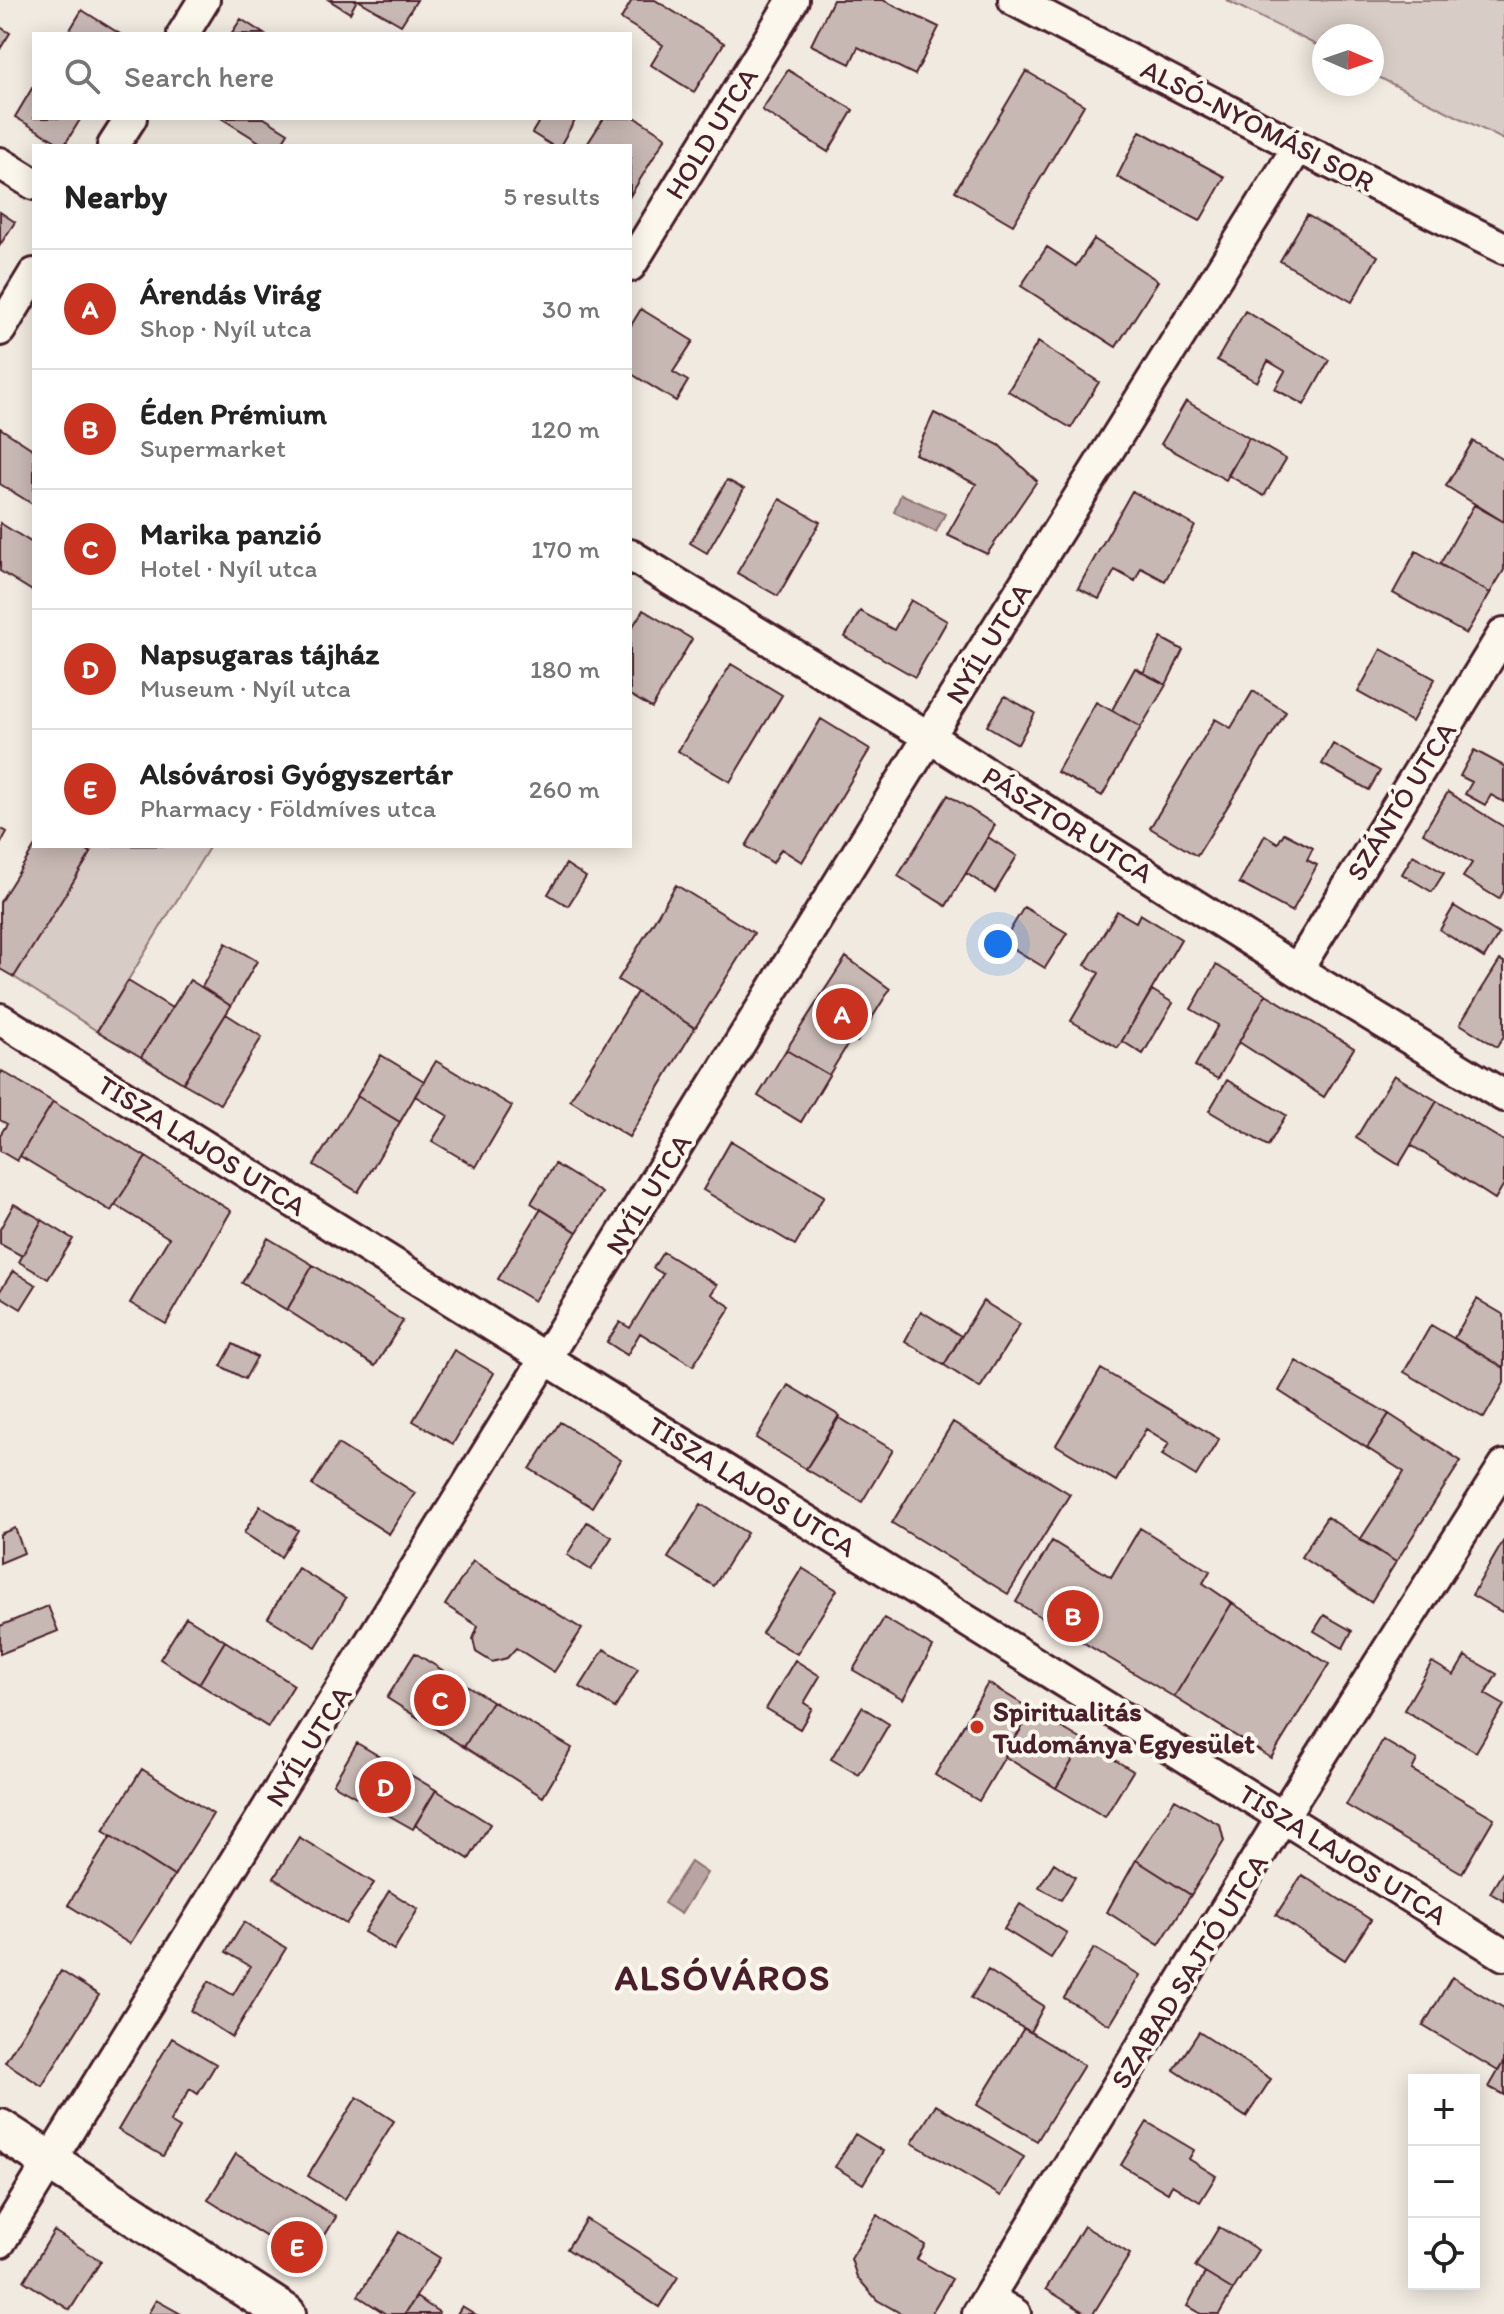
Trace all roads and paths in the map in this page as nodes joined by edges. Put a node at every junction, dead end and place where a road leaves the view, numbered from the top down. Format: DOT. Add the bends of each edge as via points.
graph roads {
  1 [pos="204,0"];
  2 [pos="793,0"];
  3 [pos="1014,0"];
  4 [pos="184,32"];
  5 [pos="130,120"];
  6 [pos="114,144"];
  7 [pos="1298,147"];
  8 [pos="0,163"];
  9 [pos="32,183"];
  10 [pos="1504,248"];
  11 [pos="632,263"];
  12 [pos="32,277"];
  13 [pos="0,330"];
  14 [pos="632,556"];
  15 [pos="1504,633"];
  16 [pos="929,737"];
  17 [pos="1297,970"];
  18 [pos="0,1019"];
  19 [pos="1504,1096"];
  20 [pos="547,1359"];
  21 [pos="1504,1466"];
  22 [pos="1283,1816"];
  23 [pos="1504,1955"];
  24 [pos="0,2129"];
  25 [pos="52,2161"];
  26 [pos="0,2242"];
  27 [pos="983,2306"];
  28 [pos="286,2314"];
  29 [pos="1015,2314"];
  1 -- 4 [label="street"];
  2 -- 11 [label="street, HOLD UTCA"];
  3 -- 7 [label="street, ALSÓ-NYOMÁSI SOR"];
  5 -- 6 [label="street"];
  7 -- 10 [label="street, ALSÓ-NYOMÁSI SOR"];
  7 -- 16 [label="street, NYÍL UTCA"];
  8 -- 9 [label="street"];
  12 -- 13 [label="street"];
  14 -- 16 [label="street, PÁSZTOR UTCA"];
  15 -- 17 [label="street, SZÁNTÓ UTCA"];
  16 -- 17 [label="street, PÁSZTOR UTCA"];
  16 -- 20 [label="street, NYÍL UTCA"];
  17 -- 19 [label="street, PÁSZTOR UTCA"];
  18 -- 20 [label="street, TISZA LAJOS UTCA"];
  20 -- 22 [label="street, TISZA LAJOS UTCA"];
  20 -- 25 [label="street, NYÍL UTCA"];
  21 -- 22 [label="street, SZABAD SAJTÓ UTCA"];
  22 -- 23 [label="street, TISZA LAJOS UTCA"];
  22 -- 27 [label="street, SZABAD SAJTÓ UTCA"];
  24 -- 25 [label="street"];
  25 -- 26 [label="street, NYÍL UTCA"];
  25 -- 28 [label="street"];
  27 -- 29 [label="street"];
}
